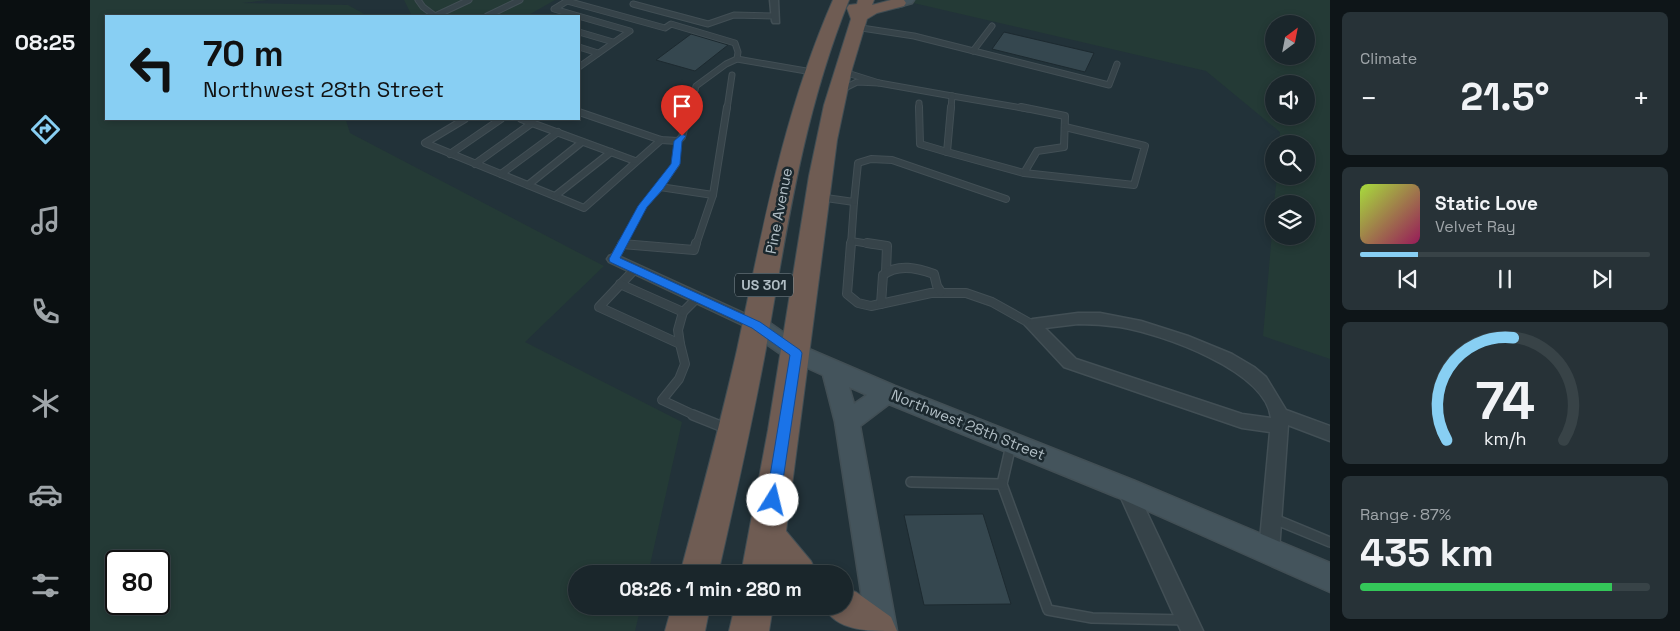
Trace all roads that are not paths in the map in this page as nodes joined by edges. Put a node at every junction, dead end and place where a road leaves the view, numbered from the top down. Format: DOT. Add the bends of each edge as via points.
graph roads {
  1 [pos="419,0"];
  2 [pos="469,0"];
  3 [pos="520,0"];
  4 [pos="774,0"];
  5 [pos="903,2"];
  6 [pos="633,4"];
  7 [pos="856,8"];
  8 [pos="434,15"];
  9 [pos="437,15"];
  10 [pos="488,15"];
  11 [pos="575,15"];
  12 [pos="580,17"];
  13 [pos="776,18"];
  14 [pos="643,22"];
  15 [pos="828,26"];
  16 [pos="992,26"];
  17 [pos="630,31"];
  18 [pos="580,32"];
  19 [pos="614,42"];
  20 [pos="580,47"];
  21 [pos="973,51"];
  22 [pos="598,53"];
  23 [pos="736,59"];
  24 [pos="1117,64"];
  25 [pos="580,65"];
  26 [pos="812,72"];
  27 [pos="732,75"];
  28 [pos="879,82"];
  29 [pos="838,83"];
  30 [pos="952,96"];
  31 [pos="919,103"];
  32 [pos="580,112"];
  33 [pos="463,120"];
  34 [pos="499,120"];
  35 [pos="524,120"];
  36 [pos="532,123"];
  37 [pos="1065,127"];
  38 [pos="558,132"];
  39 [pos="661,140"];
  40 [pos="678,141"];
  41 [pos="582,142"];
  42 [pos="610,152"];
  43 [pos="947,152"];
  44 [pos="450,154"];
  45 [pos="635,161"];
  46 [pos="476,164"];
  47 [pos="822,164"];
  48 [pos="1024,173"];
  49 [pos="500,174"];
  50 [pos="528,185"];
  51 [pos="660,187"];
  52 [pos="713,195"];
  53 [pos="555,196"];
  54 [pos="817,197"];
  55 [pos="1006,199"];
  56 [pos="854,202"];
  57 [pos="851,241"];
  58 [pos="622,244"];
  59 [pos="614,259"];
  60 [pos="635,269"];
  61 [pos="886,272"];
  62 [pos="620,284"];
  63 [pos="941,292"];
  64 [pos="697,298"];
  65 [pos="881,304"];
  66 [pos="683,312"];
  67 [pos="1033,324"];
  68 [pos="756,325"];
  69 [pos="680,344"];
  70 [pos="796,353"];
  71 [pos="833,369"];
  72 [pos="887,393"];
  73 [pos="1280,421"];
  74 [pos="848,422"];
  75 [pos="733,431"];
  76 [pos="1330,434"];
  77 [pos="1012,443"];
  78 [pos="911,482"];
  79 [pos="1002,484"];
  80 [pos="1126,489"];
  81 [pos="1272,518"];
  82 [pos="767,536"];
  83 [pos="1330,542"];
  84 [pos="1269,551"];
  85 [pos="701,565"];
  86 [pos="762,565"];
  87 [pos="791,565"];
  88 [pos="1330,578"];
  89 [pos="853,614"];
  90 [pos="689,615"];
  91 [pos="752,615"];
  92 [pos="1190,625"];
  93 [pos="685,631"];
  94 [pos="749,631"];
  95 [pos="877,631"];
  96 [pos="882,631"];
  1 -- 8 [label="lane"];
  2 -- 9 [label="lane"];
  3 -- 10 [label="lane"];
  4 -- 13 [label="street"];
  5 -- 7 [label="highway" via="871,10"];
  6 -- 13 [label="lane" via="708,24 716,24 727,16 735,15"];
  7 -- 15 [label="highway, Pine Avenue / US 301"];
  7 -- 21 [label="lane" via="914,36"];
  7 -- 29 [label="highway, US 301"];
  11 -- 14 [label="lane" via="554,9 567,1"];
  12 -- 17 [label="lane"];
  14 -- 17 [label="lane"];
  14 -- 23 [label="lane" via="665,28 671,24 734,42 738,52"];
  15 -- 26 [label="highway, Pine Avenue / US 301"];
  15 -- 29 [label="highway" via="835,33 823,62"];
  16 -- 21 [label="lane"];
  17 -- 19 [label="lane"];
  18 -- 19 [label="lane"];
  19 -- 22 [label="lane"];
  20 -- 22 [label="lane"];
  21 -- 24 [label="lane" via="1109,85"];
  22 -- 25 [label="lane"];
  23 -- 26 [label="lane"];
  23 -- 40 [label="lane" via="696,86"];
  26 -- 47 [label="highway" via="828,82 813,148"];
  26 -- 68 [label="highway, Pine Avenue / US 301" via="794,135"];
  27 -- 52 [label="lane"];
  28 -- 29 [label="lane"];
  28 -- 29 [label="lane"];
  28 -- 30 [label="lane"];
  29 -- 47 [label="highway, US 301"];
  30 -- 37 [label="lane" via="1065,116"];
  30 -- 43 [label="lane"];
  31 -- 43 [label="lane" via="920,144"];
  32 -- 39 [label="lane"];
  33 -- 44 [label="lane" via="425,143"];
  34 -- 44 [label="lane"];
  35 -- 36 [label="lane"];
  36 -- 38 [label="lane"];
  36 -- 46 [label="lane"];
  37 -- 48 [label="lane" via="1064,147 1038,151"];
  37 -- 48 [label="lane" via="1145,146 1134,185"];
  38 -- 41 [label="lane"];
  38 -- 49 [label="lane"];
  39 -- 40 [label="lane"];
  39 -- 45 [label="lane"];
  40 -- 51 [label="lane" via="676,164"];
  41 -- 42 [label="lane"];
  41 -- 50 [label="lane"];
  42 -- 45 [label="lane"];
  42 -- 53 [label="lane"];
  43 -- 48 [label="lane"];
  44 -- 46 [label="lane"];
  45 -- 53 [label="lane" via="584,208"];
  46 -- 49 [label="lane"];
  47 -- 54 [label="highway, US 301"];
  49 -- 50 [label="lane"];
  50 -- 53 [label="lane"];
  51 -- 52 [label="lane"];
  51 -- 58 [label="lane" via="643,206"];
  52 -- 58 [label="lane" via="694,250"];
  54 -- 56 [label="lane"];
  54 -- 70 [label="highway, US 301"];
  55 -- 56 [label="lane" via="892,160 866,159 858,163"];
  56 -- 57 [label="lane"];
  57 -- 61 [label="lane" via="886,246"];
  57 -- 65 [label="lane" via="847,294 861,305"];
  58 -- 59 [label="lane"];
  59 -- 60 [label="street, Northwest 28th Street"];
  60 -- 62 [label="lane"];
  60 -- 64 [label="street, Northwest 28th Street"];
  61 -- 63 [label="lane" via="919,268 934,274"];
  61 -- 65 [label="lane"];
  62 -- 66 [label="lane"];
  62 -- 69 [label="lane" via="599,307"];
  63 -- 65 [label="lane"];
  63 -- 67 [label="lane" via="967,293"];
  64 -- 66 [label="lane"];
  64 -- 68 [label="street, Northwest 28th Street"];
  66 -- 69 [label="lane" via="678,330"];
  67 -- 73 [label="street" via="1070,363 1242,421"];
  67 -- 73 [label="street" via="1058,318 1105,318 1148,326 1245,369 1260,382"];
  68 -- 70 [label="street, Northwest 28th Street"];
  68 -- 75 [label="highway, Pine Avenue / US 301"];
  69 -- 75 [label="lane" via="684,364 678,379 662,400"];
  70 -- 71 [label="street, Northwest 28th Street"];
  70 -- 82 [label="highway, US 301"];
  71 -- 72 [label="street, Northwest 28th Street"];
  71 -- 74 [label="street"];
  72 -- 74 [label="street"];
  72 -- 77 [label="street, Northwest 28th Street"];
  73 -- 76 [label="street"];
  73 -- 81 [label="street"];
  74 -- 96 [label="street"];
  75 -- 85 [label="highway, Pine Avenue / US 301"];
  77 -- 79 [label="lane"];
  77 -- 80 [label="street, Northwest 28th Street"];
  78 -- 79 [label="lane"];
  79 -- 92 [label="lane" via="1048,610 1092,618"];
  80 -- 84 [label="street, Northwest 28th Street"];
  80 -- 92 [label="street"];
  81 -- 83 [label="lane"];
  81 -- 84 [label="street"];
  82 -- 86 [label="highway, US 301"];
  82 -- 87 [label="highway"];
  84 -- 88 [label="street, Northwest 28th Street"];
  89 -- 95 [label="highway"];
  90 -- 93 [label="highway"];
  91 -- 94 [label="highway"];
}
